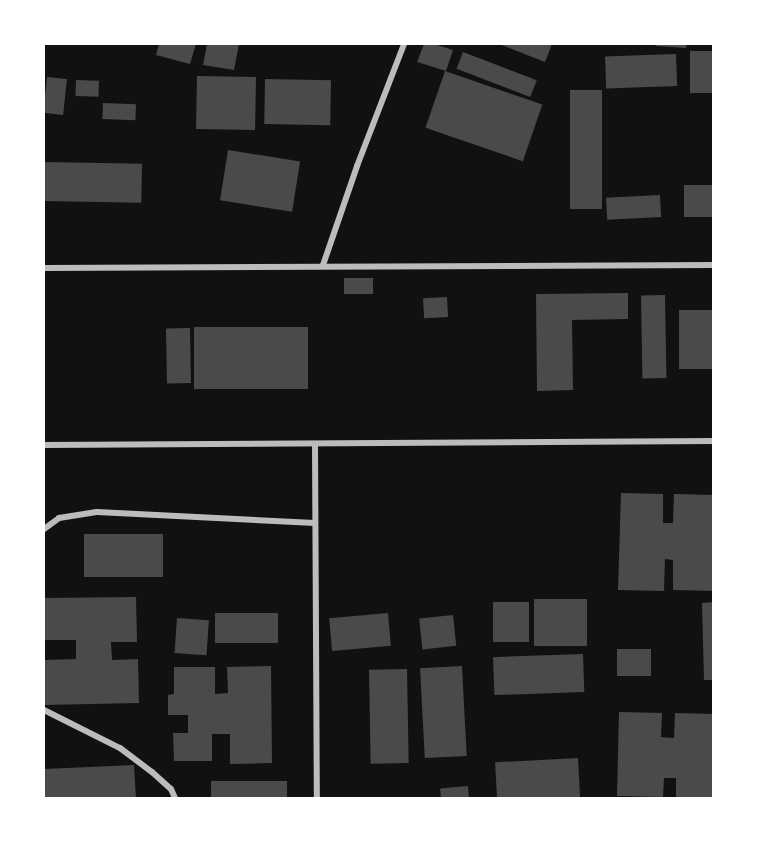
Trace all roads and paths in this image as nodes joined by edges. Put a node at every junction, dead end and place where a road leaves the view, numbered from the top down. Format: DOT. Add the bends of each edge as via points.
graph roads {
  1 [pos="404,44"];
  2 [pos="323,265"];
  3 [pos="714,265"];
  4 [pos="44,268"];
  5 [pos="714,441"];
  6 [pos="44,445"];
  7 [pos="315,445"];
  8 [pos="315,523"];
  9 [pos="44,529"];
  10 [pos="44,710"];
  11 [pos="175,798"];
  12 [pos="317,798"];
  1 -- 2 [label="street"];
  2 -- 3 [label="street"];
  2 -- 4 [label="street"];
  5 -- 7 [label="street"];
  6 -- 7 [label="street"];
  7 -- 8 [label="street"];
  8 -- 9 [label="street" via="97,512 59,518"];
  8 -- 12 [label="street"];
  10 -- 11 [label="street" via="120,748 165,783"];
}
